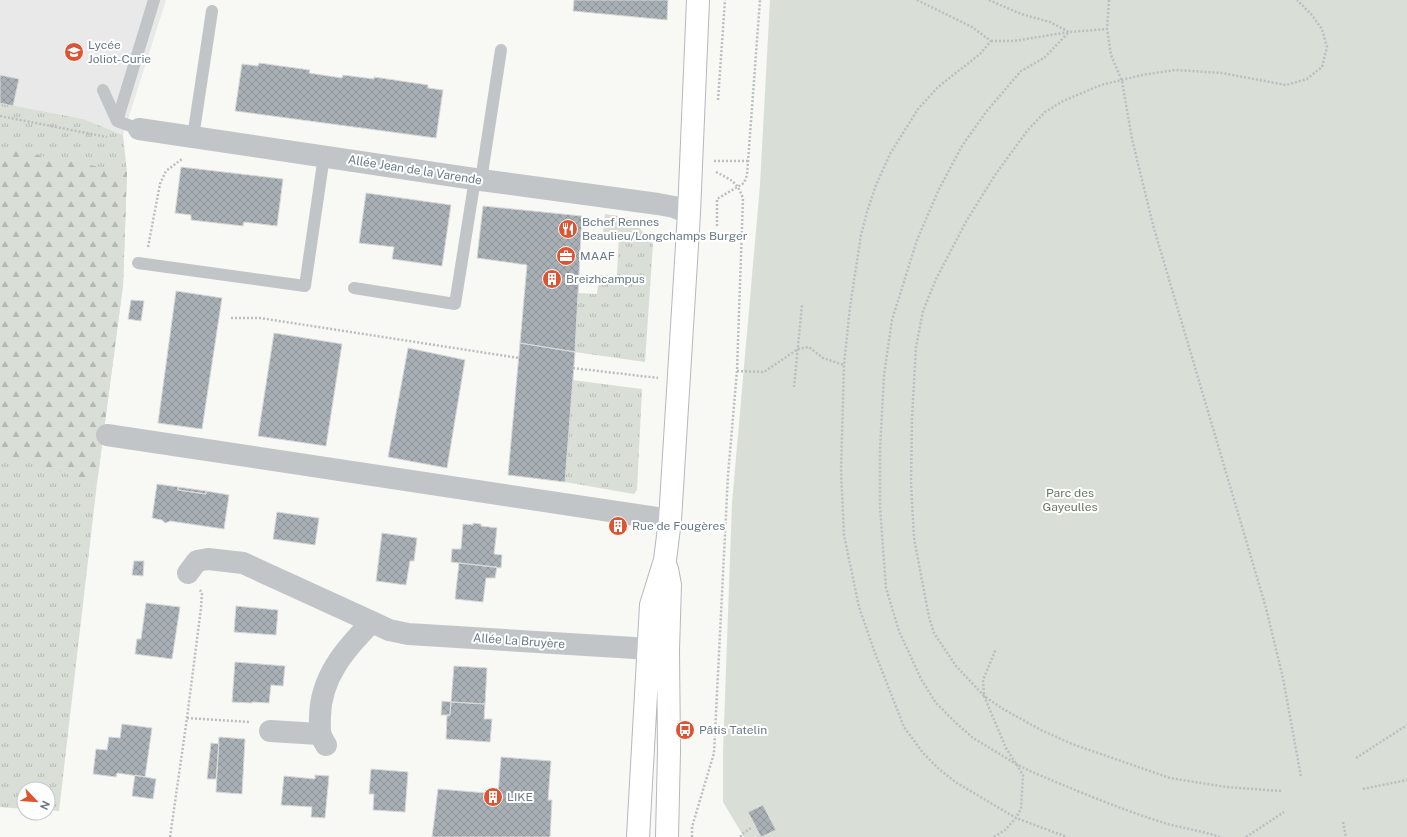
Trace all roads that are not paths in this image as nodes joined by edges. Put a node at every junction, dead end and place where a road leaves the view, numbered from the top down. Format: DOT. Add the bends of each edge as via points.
graph roads {
  1 [pos="154,0"];
  2 [pos="698,0"];
  3 [pos="212,11"];
  4 [pos="501,50"];
  5 [pos="103,90"];
  6 [pos="117,121"];
  7 [pos="139,129"];
  8 [pos="196,137"];
  9 [pos="324,156"];
  10 [pos="478,180"];
  11 [pos="689,213"];
  12 [pos="142,263"];
  13 [pos="354,288"];
  14 [pos="107,435"];
  15 [pos="670,520"];
  16 [pos="188,573"];
  17 [pos="372,622"];
  18 [pos="658,649"];
  19 [pos="270,730"];
  20 [pos="638,837"];
  21 [pos="667,837"];
  1 -- 6 [label="lane"];
  2 -- 11 [label="main road"];
  3 -- 8 [label="lane"];
  4 -- 10 [label="lane"];
  5 -- 6 [label="lane"];
  6 -- 7 [label="lane"];
  7 -- 8 [label="street, Allée Jean de la Varende"];
  8 -- 9 [label="street, Allée Jean de la Varende"];
  9 -- 10 [label="street, Allée Jean de la Varende"];
  9 -- 12 [label="lane" via="305,286"];
  10 -- 11 [label="street, Allée Jean de la Varende" via="658,204"];
  10 -- 13 [label="lane" via="455,304"];
  11 -- 15 [label="main road"];
  14 -- 15 [label="street"];
  15 -- 18 [label="main road" via="665,560 670,585"];
  16 -- 17 [label="street, Allée La Bruyère" via="197,561 208,559 243,563"];
  17 -- 18 [label="street, Allée La Bruyère" via="389,630 408,634"];
  17 -- 19 [label="street" via="352,642 336,664 326,684 320,707 323,740"];
  18 -- 20 [label="main road"];
  18 -- 21 [label="main road" via="669,751"];
}
